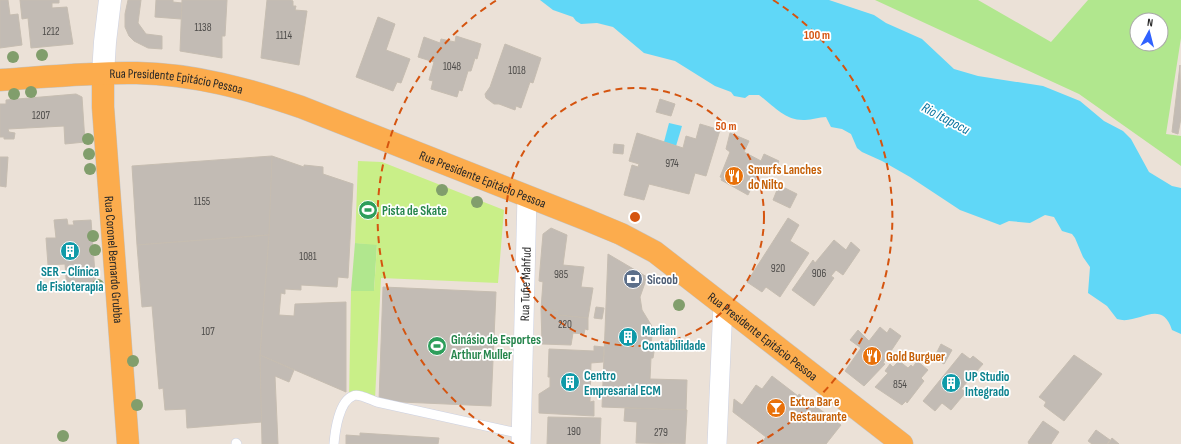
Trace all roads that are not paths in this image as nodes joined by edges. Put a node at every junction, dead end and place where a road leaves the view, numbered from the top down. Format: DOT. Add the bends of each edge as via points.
graph roads {
  1 [pos="110,0"];
  2 [pos="103,74"];
  3 [pos="0,80"];
  4 [pos="527,196"];
  5 [pos="723,304"];
  6 [pos="522,439"];
  7 [pos="128,444"];
  8 [pos="334,444"];
  9 [pos="717,444"];
  10 [pos="902,444"];
  1 -- 2 [label="main road" via="104,42"];
  2 -- 3 [label="highway, Rua Presidente Epitácio Pessoa"];
  2 -- 4 [label="highway, Rua Presidente Epitácio Pessoa" via="147,74 209,81 257,92"];
  2 -- 7 [label="highway, Rua Coronel Bernardo Grubba" via="103,107"];
  4 -- 5 [label="highway, Rua Presidente Epitácio Pessoa" via="620,234 655,252"];
  4 -- 6 [label="street, Rua Tufie Mahfud"];
  5 -- 9 [label="street"];
  5 -- 10 [label="highway, Rua Presidente Epitácio Pessoa"];
  6 -- 8 [label="lane" via="356,395 342,407"];
}
